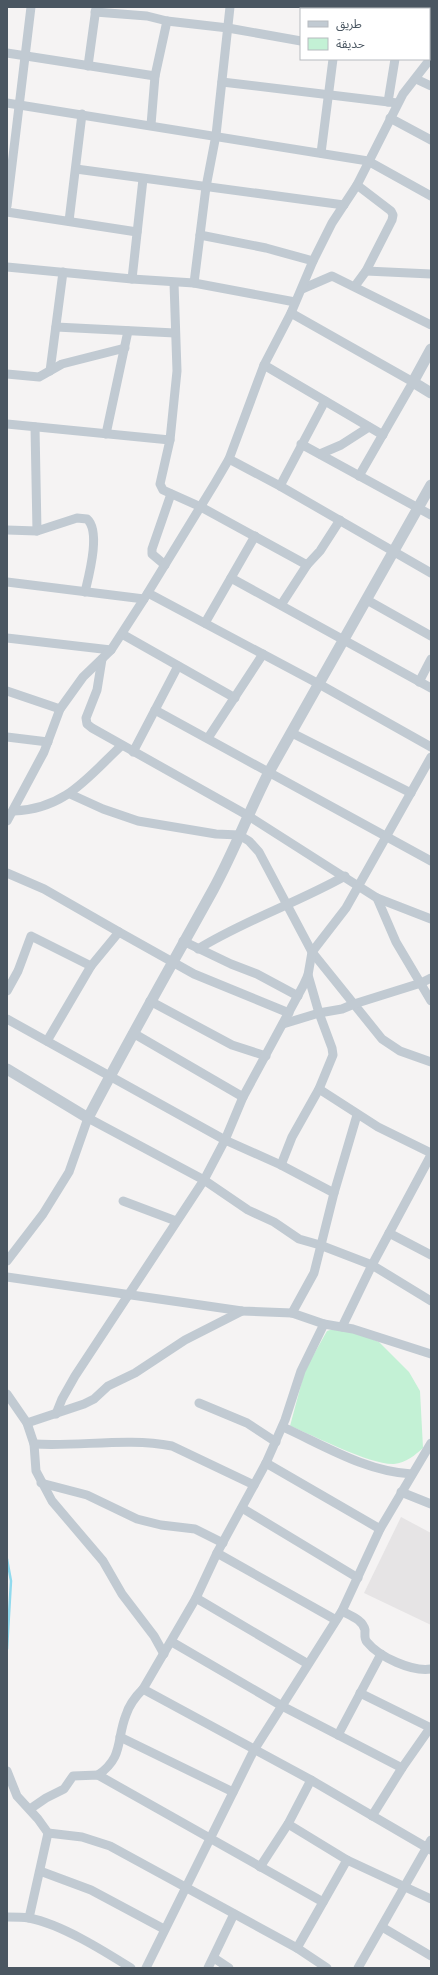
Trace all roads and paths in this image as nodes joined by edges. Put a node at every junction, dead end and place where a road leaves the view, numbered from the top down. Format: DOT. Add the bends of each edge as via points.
graph roads {
  1 [pos="31,7"];
  2 [pos="230,7"];
  3 [pos="96,10"];
  4 [pos="167,21"];
  5 [pos="228,28"];
  6 [pos="300,41"];
  7 [pos="7,53"];
  8 [pos="25,55"];
  9 [pos="332,60"];
  10 [pos="395,60"];
  11 [pos="430,60"];
  12 [pos="88,66"];
  13 [pos="155,76"];
  14 [pos="416,79"];
  15 [pos="222,82"];
  16 [pos="431,86"];
  17 [pos="328,94"];
  18 [pos="393,102"];
  19 [pos="7,103"];
  20 [pos="19,104"];
  21 [pos="82,114"];
  22 [pos="390,118"];
  23 [pos="151,125"];
  24 [pos="216,136"];
  25 [pos="431,140"];
  26 [pos="321,153"];
  27 [pos="368,161"];
  28 [pos="10,162"];
  29 [pos="76,169"];
  30 [pos="143,179"];
  31 [pos="357,184"];
  32 [pos="206,187"];
  33 [pos="431,196"];
  34 [pos="344,205"];
  35 [pos="7,206"];
  36 [pos="7,212"];
  37 [pos="69,221"];
  38 [pos="137,232"];
  39 [pos="200,235"];
  40 [pos="313,261"];
  41 [pos="7,267"];
  42 [pos="366,271"];
  43 [pos="63,272"];
  44 [pos="431,274"];
  45 [pos="132,279"];
  46 [pos="174,283"];
  47 [pos="194,283"];
  48 [pos="355,286"];
  49 [pos="302,289"];
  50 [pos="295,302"];
  51 [pos="290,313"];
  52 [pos="431,325"];
  53 [pos="56,327"];
  54 [pos="128,331"];
  55 [pos="175,333"];
  56 [pos="124,348"];
  57 [pos="431,349"];
  58 [pos="264,365"];
  59 [pos="50,371"];
  60 [pos="7,374"];
  61 [pos="413,382"];
  62 [pos="431,393"];
  63 [pos="325,401"];
  64 [pos="7,424"];
  65 [pos="35,427"];
  66 [pos="369,427"];
  67 [pos="106,434"];
  68 [pos="383,435"];
  69 [pos="170,440"];
  70 [pos="301,444"];
  71 [pos="320,454"];
  72 [pos="229,459"];
  73 [pos="359,476"];
  74 [pos="431,485"];
  75 [pos="280,486"];
  76 [pos="170,494"];
  77 [pos="201,507"];
  78 [pos="418,508"];
  79 [pos="431,515"];
  80 [pos="340,520"];
  81 [pos="7,530"];
  82 [pos="38,531"];
  83 [pos="255,536"];
  84 [pos="394,552"];
  85 [pos="165,565"];
  86 [pos="307,565"];
  87 [pos="431,573"];
  88 [pos="231,578"];
  89 [pos="7,582"];
  90 [pos="86,592"];
  91 [pos="146,596"];
  92 [pos="367,600"];
  93 [pos="281,605"];
  94 [pos="205,623"];
  95 [pos="122,634"];
  96 [pos="431,636"];
  97 [pos="7,638"];
  98 [pos="344,640"];
  99 [pos="111,650"];
  100 [pos="263,654"];
  101 [pos="102,659"];
  102 [pos="431,659"];
  103 [pos="178,666"];
  104 [pos="419,682"];
  105 [pos="319,684"];
  106 [pos="431,688"];
  107 [pos="7,691"];
  108 [pos="235,698"];
  109 [pos="60,709"];
  110 [pos="155,710"];
  111 [pos="292,733"];
  112 [pos="7,737"];
  113 [pos="208,738"];
  114 [pos="48,742"];
  115 [pos="121,746"];
  116 [pos="431,748"];
  117 [pos="133,752"];
  118 [pos="431,757"];
  119 [pos="270,772"];
  120 [pos="411,793"];
  121 [pos="70,794"];
  122 [pos="14,811"];
  123 [pos="248,815"];
  124 [pos="7,821"];
  125 [pos="239,835"];
  126 [pos="386,838"];
  127 [pos="431,862"];
  128 [pos="7,874"];
  129 [pos="345,876"];
  130 [pos="359,885"];
  131 [pos="377,898"];
  132 [pos="287,905"];
  133 [pos="431,919"];
  134 [pos="118,932"];
  135 [pos="183,941"];
  136 [pos="198,949"];
  137 [pos="312,952"];
  138 [pos="171,962"];
  139 [pos="91,966"];
  140 [pos="308,975"];
  141 [pos="431,978"];
  142 [pos="421,983"];
  143 [pos="7,991"];
  144 [pos="298,996"];
  145 [pos="150,1001"];
  146 [pos="431,1001"];
  147 [pos="354,1004"];
  148 [pos="289,1013"];
  149 [pos="319,1013"];
  150 [pos="7,1019"];
  151 [pos="283,1024"];
  152 [pos="133,1033"];
  153 [pos="47,1041"];
  154 [pos="266,1056"];
  155 [pos="431,1062"];
  156 [pos="7,1069"];
  157 [pos="110,1076"];
  158 [pos="319,1089"];
  159 [pos="243,1097"];
  160 [pos="357,1115"];
  161 [pos="88,1118"];
  162 [pos="225,1140"];
  163 [pos="431,1154"];
  164 [pos="281,1165"];
  165 [pos="204,1180"];
  166 [pos="334,1193"];
  167 [pos="123,1201"];
  168 [pos="176,1221"];
  169 [pos="389,1233"];
  170 [pos="320,1245"];
  171 [pos="431,1255"];
  172 [pos="7,1261"];
  173 [pos="372,1265"];
  174 [pos="7,1277"];
  175 [pos="130,1294"];
  176 [pos="431,1301"];
  177 [pos="242,1311"];
  178 [pos="292,1313"];
  179 [pos="324,1324"];
  180 [pos="342,1327"];
  181 [pos="431,1354"];
  182 [pos="7,1394"];
  183 [pos="199,1403"];
  184 [pos="56,1414"];
  185 [pos="27,1423"];
  186 [pos="282,1427"];
  187 [pos="276,1442"];
  188 [pos="431,1443"];
  189 [pos="34,1444"];
  190 [pos="266,1464"];
  191 [pos="412,1474"];
  192 [pos="41,1482"];
  193 [pos="254,1485"];
  194 [pos="401,1492"];
  195 [pos="431,1504"];
  196 [pos="242,1508"];
  197 [pos="380,1529"];
  198 [pos="222,1543"];
  199 [pos="217,1553"];
  200 [pos="358,1578"];
  201 [pos="196,1598"];
  202 [pos="342,1611"];
  203 [pos="336,1620"];
  204 [pos="172,1642"];
  205 [pos="164,1654"];
  206 [pos="381,1654"];
  207 [pos="308,1664"];
  208 [pos="431,1670"];
  209 [pos="143,1689"];
  210 [pos="360,1693"];
  211 [pos="282,1706"];
  212 [pos="431,1728"];
  213 [pos="338,1735"];
  214 [pos="120,1737"];
  215 [pos="254,1750"];
  216 [pos="402,1768"];
  217 [pos="7,1771"];
  218 [pos="98,1775"];
  219 [pos="311,1780"];
  220 [pos="233,1792"];
  221 [pos="30,1809"];
  222 [pos="372,1816"];
  223 [pos="288,1824"];
  224 [pos="48,1833"];
  225 [pos="210,1840"];
  226 [pos="430,1846"];
  227 [pos="347,1860"];
  228 [pos="260,1867"];
  229 [pos="40,1871"];
  230 [pos="405,1886"];
  231 [pos="187,1888"];
  232 [pos="431,1899"];
  233 [pos="323,1902"];
  234 [pos="234,1914"];
  235 [pos="7,1917"];
  236 [pos="29,1918"];
  237 [pos="382,1927"];
  238 [pos="164,1929"];
  239 [pos="297,1948"];
  240 [pos="431,1956"];
  241 [pos="214,1958"];
  242 [pos="322,1967"];
  243 [pos="132,1968"];
  244 [pos="146,1968"];
  245 [pos="208,1968"];
  246 [pos="229,1968"];
  247 [pos="358,1968"];
  1 -- 8 [label="street"];
  2 -- 5 [label="street"];
  3 -- 4 [label="street"];
  3 -- 12 [label="street"];
  4 -- 5 [label="street"];
  4 -- 13 [label="street"];
  5 -- 6 [label="street"];
  5 -- 15 [label="street"];
  7 -- 8 [label="street"];
  8 -- 12 [label="street"];
  8 -- 20 [label="street"];
  9 -- 17 [label="street"];
  10 -- 18 [label="street"];
  11 -- 14 [label="street"];
  12 -- 13 [label="street"];
  13 -- 23 [label="street"];
  14 -- 16 [label="street"];
  14 -- 18 [label="street"];
  15 -- 17 [label="street"];
  15 -- 24 [label="street"];
  17 -- 18 [label="street"];
  17 -- 26 [label="street"];
  18 -- 22 [label="street"];
  19 -- 20 [label="street"];
  20 -- 21 [label="street"];
  20 -- 28 [label="street"];
  21 -- 23 [label="street"];
  21 -- 29 [label="street"];
  22 -- 25 [label="street"];
  22 -- 27 [label="street"];
  23 -- 24 [label="street"];
  24 -- 26 [label="street"];
  24 -- 32 [label="street"];
  26 -- 27 [label="street"];
  27 -- 31 [label="street"];
  27 -- 33 [label="street"];
  28 -- 35 [label="street"];
  29 -- 30 [label="street"];
  29 -- 37 [label="street"];
  30 -- 32 [label="street"];
  30 -- 38 [label="street"];
  31 -- 34 [label="street"];
  31 -- 42 [label="street" via="393,215"];
  32 -- 34 [label="street"];
  32 -- 39 [label="street"];
  34 -- 40 [label="street" via="337,212"];
  36 -- 37 [label="street"];
  37 -- 38 [label="street"];
  38 -- 45 [label="street"];
  39 -- 40 [label="street" via="257,246"];
  39 -- 47 [label="street"];
  40 -- 49 [label="street"];
  41 -- 43 [label="street"];
  42 -- 44 [label="street"];
  42 -- 48 [label="street"];
  43 -- 45 [label="street"];
  43 -- 53 [label="street"];
  45 -- 46 [label="street"];
  46 -- 47 [label="street"];
  46 -- 55 [label="street"];
  47 -- 50 [label="street"];
  48 -- 49 [label="street" via="332,276"];
  48 -- 52 [label="street"];
  49 -- 50 [label="street"];
  50 -- 51 [label="street"];
  51 -- 58 [label="street"];
  51 -- 61 [label="street"];
  53 -- 54 [label="street"];
  53 -- 59 [label="street"];
  54 -- 55 [label="street"];
  54 -- 56 [label="street"];
  55 -- 69 [label="street" via="177,371"];
  56 -- 59 [label="street" via="62,364"];
  56 -- 67 [label="street"];
  57 -- 61 [label="street"];
  58 -- 63 [label="street"];
  58 -- 72 [label="street"];
  59 -- 60 [label="street" via="34,377"];
  61 -- 62 [label="street"];
  61 -- 68 [label="street"];
  63 -- 66 [label="street"];
  63 -- 70 [label="street"];
  64 -- 65 [label="street"];
  65 -- 67 [label="street"];
  65 -- 82 [label="street"];
  66 -- 68 [label="street"];
  66 -- 71 [label="street" via="341,445"];
  67 -- 69 [label="street"];
  68 -- 73 [label="street"];
  69 -- 76 [label="street" via="160,484 163,490"];
  70 -- 71 [label="street"];
  70 -- 75 [label="street"];
  71 -- 73 [label="street"];
  72 -- 75 [label="street"];
  72 -- 77 [label="street"];
  73 -- 78 [label="street"];
  74 -- 78 [label="street"];
  75 -- 80 [label="street"];
  76 -- 77 [label="street"];
  76 -- 85 [label="street" via="152,549 152,554"];
  77 -- 83 [label="street"];
  77 -- 85 [label="street"];
  78 -- 79 [label="street"];
  78 -- 84 [label="street"];
  80 -- 84 [label="street"];
  80 -- 86 [label="street" via="320,551"];
  81 -- 82 [label="street"];
  82 -- 90 [label="street" via="77,518 91,522 93,545"];
  83 -- 86 [label="street"];
  83 -- 88 [label="street"];
  84 -- 87 [label="street"];
  84 -- 92 [label="street"];
  85 -- 91 [label="street"];
  86 -- 93 [label="street"];
  88 -- 93 [label="street"];
  88 -- 94 [label="street"];
  89 -- 90 [label="street"];
  90 -- 91 [label="street"];
  91 -- 94 [label="street"];
  91 -- 95 [label="street"];
  92 -- 96 [label="street"];
  92 -- 98 [label="street"];
  93 -- 98 [label="street"];
  94 -- 100 [label="street"];
  95 -- 99 [label="street"];
  95 -- 103 [label="street"];
  97 -- 99 [label="street"];
  98 -- 104 [label="street"];
  98 -- 105 [label="street"];
  99 -- 101 [label="street"];
  100 -- 105 [label="street"];
  100 -- 108 [label="street"];
  101 -- 109 [label="street" via="83,677"];
  101 -- 115 [label="street" via="97,690 86,718 87,724"];
  102 -- 104 [label="street"];
  103 -- 108 [label="street"];
  103 -- 110 [label="street"];
  104 -- 106 [label="street"];
  105 -- 111 [label="street"];
  105 -- 116 [label="street"];
  107 -- 109 [label="street"];
  108 -- 113 [label="street"];
  109 -- 114 [label="street"];
  110 -- 113 [label="street"];
  110 -- 117 [label="street"];
  111 -- 119 [label="street"];
  111 -- 120 [label="street"];
  112 -- 114 [label="street"];
  113 -- 119 [label="street"];
  114 -- 122 [label="street"];
  115 -- 117 [label="street"];
  115 -- 121 [label="street"];
  117 -- 123 [label="street"];
  118 -- 120 [label="street"];
  119 -- 123 [label="street"];
  119 -- 126 [label="street"];
  120 -- 126 [label="street"];
  121 -- 122 [label="street" via="40,808"];
  121 -- 125 [label="street" via="138,821 216,834"];
  122 -- 124 [label="street"];
  123 -- 125 [label="street"];
  123 -- 129 [label="street"];
  125 -- 132 [label="street" via="249,841 258,852"];
  125 -- 135 [label="street" via="217,883"];
  126 -- 127 [label="street"];
  126 -- 130 [label="street"];
  128 -- 134 [label="street" via="44,889"];
  129 -- 130 [label="street"];
  129 -- 132 [label="street"];
  130 -- 131 [label="street"];
  130 -- 137 [label="street" via="339,919"];
  131 -- 133 [label="street"];
  131 -- 142 [label="street" via="396,942"];
  132 -- 136 [label="street" via="230,930"];
  132 -- 137 [label="street"];
  134 -- 138 [label="street"];
  134 -- 139 [label="street"];
  135 -- 136 [label="street"];
  135 -- 138 [label="street"];
  136 -- 144 [label="street" via="257,974"];
  137 -- 140 [label="street"];
  137 -- 147 [label="street"];
  138 -- 145 [label="street"];
  138 -- 148 [label="street"];
  139 -- 143 [label="street" via="30,936 18,971"];
  139 -- 153 [label="street"];
  140 -- 144 [label="street"];
  140 -- 149 [label="street"];
  141 -- 142 [label="street"];
  142 -- 146 [label="street"];
  142 -- 147 [label="street"];
  144 -- 148 [label="street"];
  145 -- 152 [label="street"];
  145 -- 154 [label="street" via="232,1045"];
  147 -- 149 [label="street" via="342,1010"];
  147 -- 155 [label="street" via="390,1046"];
  148 -- 151 [label="street"];
  149 -- 151 [label="street"];
  149 -- 158 [label="street" via="333,1055"];
  150 -- 153 [label="street"];
  151 -- 154 [label="street"];
  152 -- 157 [label="street"];
  152 -- 159 [label="street"];
  153 -- 157 [label="street"];
  154 -- 159 [label="street"];
  156 -- 161 [label="street"];
  157 -- 161 [label="street"];
  157 -- 162 [label="street"];
  158 -- 160 [label="street"];
  158 -- 164 [label="street" via="292,1137"];
  159 -- 162 [label="street"];
  160 -- 163 [label="street"];
  160 -- 166 [label="street"];
  161 -- 165 [label="street"];
  161 -- 172 [label="street" via="69,1172 43,1214"];
  162 -- 164 [label="street"];
  162 -- 165 [label="street"];
  163 -- 169 [label="street"];
  164 -- 166 [label="street"];
  165 -- 168 [label="street"];
  165 -- 170 [label="street" via="248,1210 274,1222 299,1239"];
  166 -- 170 [label="street"];
  167 -- 168 [label="street"];
  168 -- 175 [label="street"];
  169 -- 171 [label="street"];
  169 -- 173 [label="street"];
  170 -- 173 [label="street"];
  170 -- 178 [label="street" via="314,1273"];
  173 -- 176 [label="street"];
  173 -- 180 [label="street"];
  174 -- 175 [label="street"];
  175 -- 177 [label="street"];
  175 -- 184 [label="street" via="75,1376"];
  177 -- 178 [label="street"];
  177 -- 184 [label="street" via="185,1340 136,1373 108,1386 94,1399"];
  178 -- 179 [label="street"];
  179 -- 180 [label="street"];
  179 -- 186 [label="street" via="301,1372"];
  180 -- 181 [label="street"];
  182 -- 185 [label="street"];
  183 -- 187 [label="street" via="246,1423"];
  184 -- 185 [label="street"];
  185 -- 189 [label="street"];
  186 -- 187 [label="street"];
  186 -- 191 [label="street" via="364,1464 396,1474"];
  187 -- 190 [label="street"];
  188 -- 191 [label="street"];
  189 -- 192 [label="street" via="36,1471"];
  189 -- 193 [label="street" via="61,1446 141,1443 172,1446"];
  190 -- 193 [label="street"];
  190 -- 197 [label="street"];
  191 -- 194 [label="street"];
  192 -- 198 [label="street" via="88,1494 137,1519 195,1530"];
  192 -- 205 [label="street" via="67,1520 103,1561 122,1594 154,1636"];
  193 -- 196 [label="street"];
  194 -- 195 [label="street"];
  194 -- 197 [label="street"];
  196 -- 198 [label="street"];
  196 -- 200 [label="street"];
  197 -- 200 [label="street"];
  198 -- 199 [label="street"];
  199 -- 201 [label="street"];
  199 -- 203 [label="street"];
  200 -- 202 [label="street"];
  201 -- 204 [label="street"];
  201 -- 207 [label="street"];
  202 -- 203 [label="street"];
  202 -- 206 [label="street" via="364,1625 366,1641"];
  203 -- 207 [label="street"];
  204 -- 205 [label="street"];
  204 -- 211 [label="street"];
  205 -- 209 [label="street"];
  206 -- 208 [label="street" via="412,1669"];
  206 -- 210 [label="street"];
  207 -- 211 [label="street"];
  209 -- 214 [label="street" via="126,1713"];
  209 -- 215 [label="street"];
  210 -- 212 [label="street"];
  210 -- 213 [label="street"];
  211 -- 213 [label="street"];
  211 -- 215 [label="street"];
  212 -- 216 [label="street"];
  213 -- 216 [label="street"];
  214 -- 218 [label="street" via="119,1750"];
  214 -- 220 [label="street"];
  215 -- 219 [label="street"];
  215 -- 220 [label="street"];
  216 -- 222 [label="street"];
  217 -- 221 [label="street" via="17,1796"];
  218 -- 221 [label="street" via="73,1776 64,1789"];
  218 -- 225 [label="street"];
  219 -- 222 [label="street"];
  219 -- 223 [label="street"];
  220 -- 225 [label="street"];
  221 -- 224 [label="street"];
  222 -- 226 [label="street"];
  223 -- 227 [label="street"];
  223 -- 228 [label="street"];
  224 -- 229 [label="street"];
  224 -- 231 [label="street" via="82,1837 110,1846"];
  225 -- 228 [label="street"];
  225 -- 231 [label="street"];
  226 -- 230 [label="street"];
  227 -- 230 [label="street"];
  227 -- 233 [label="street"];
  228 -- 233 [label="street"];
  229 -- 236 [label="street"];
  229 -- 238 [label="street" via="91,1890"];
  230 -- 232 [label="street"];
  230 -- 237 [label="street"];
  231 -- 234 [label="street"];
  231 -- 238 [label="street"];
  233 -- 239 [label="street"];
  234 -- 239 [label="street"];
  234 -- 241 [label="street"];
  235 -- 236 [label="street"];
  236 -- 243 [label="street" via="55,1927"];
  237 -- 240 [label="street"];
  237 -- 247 [label="street"];
  238 -- 244 [label="street"];
  239 -- 242 [label="street"];
  241 -- 245 [label="street"];
  241 -- 246 [label="street"];
}
